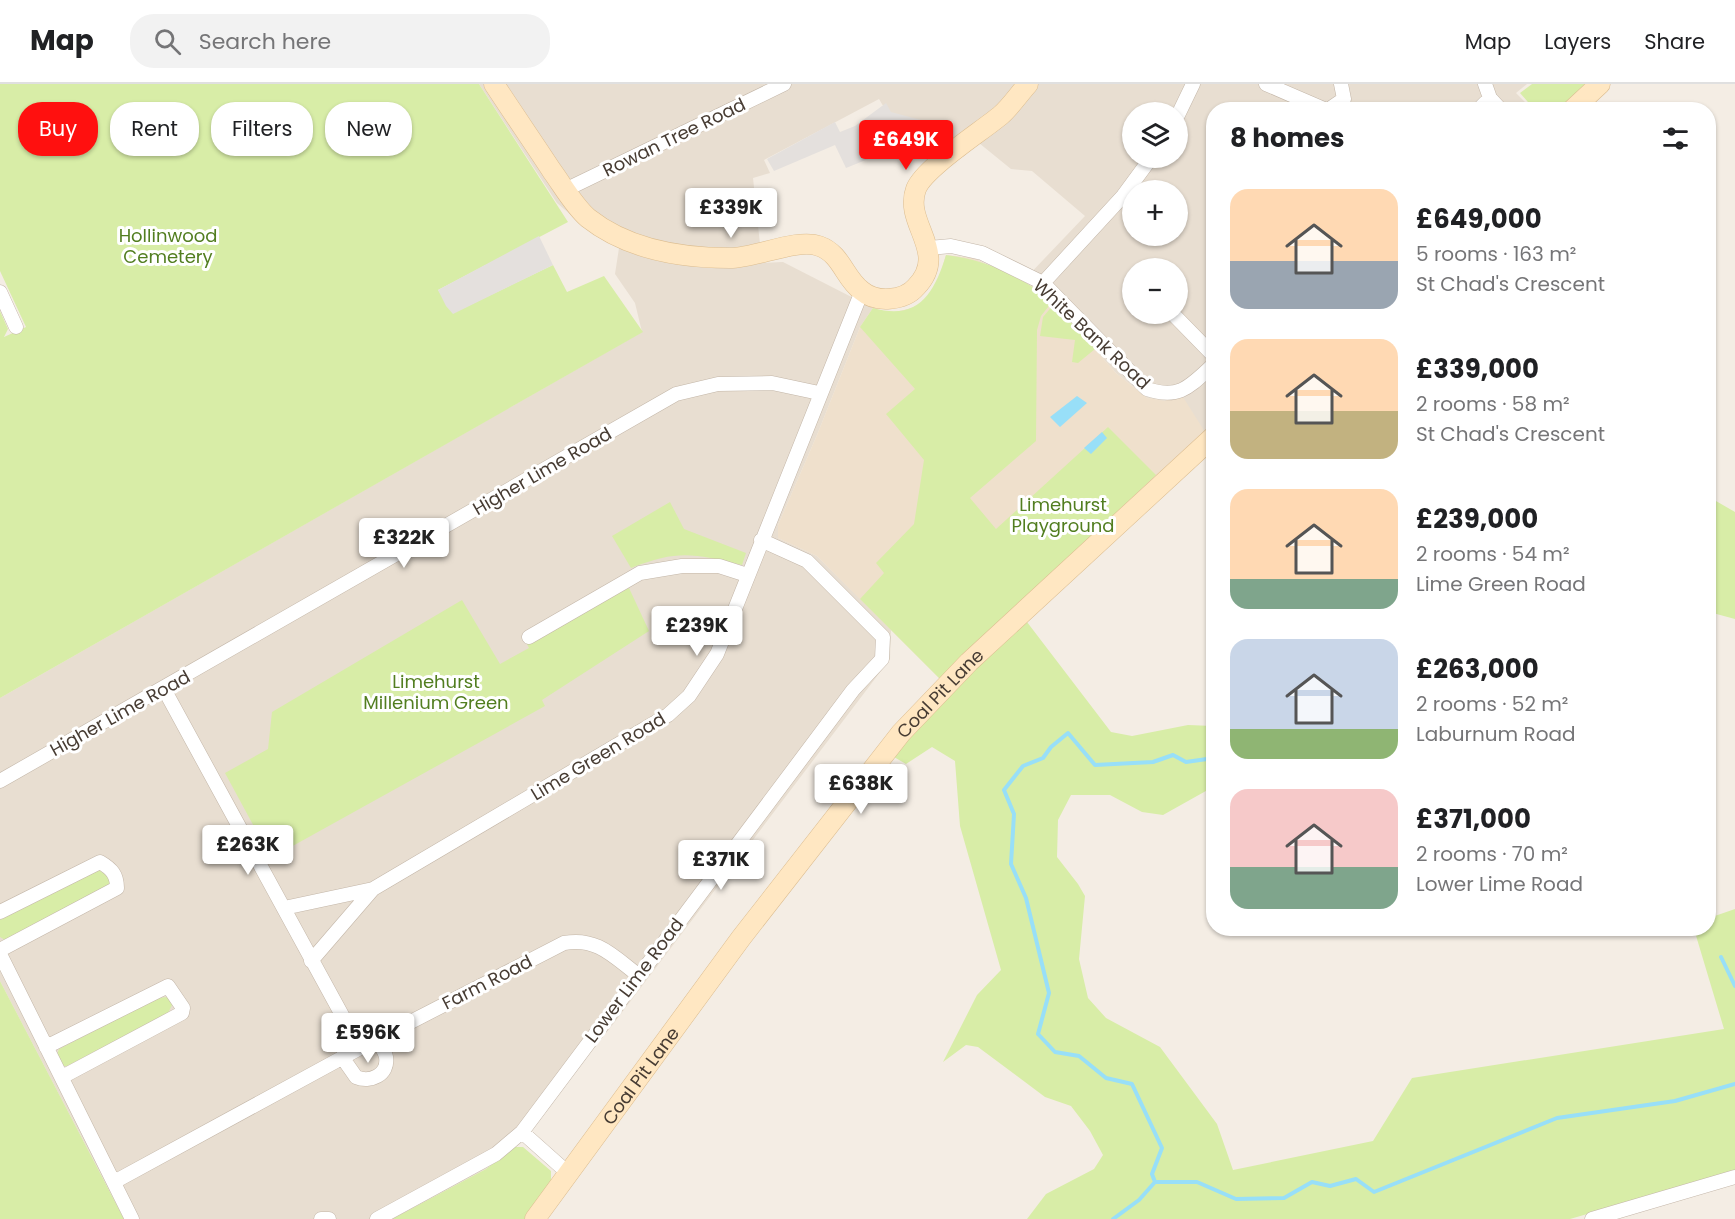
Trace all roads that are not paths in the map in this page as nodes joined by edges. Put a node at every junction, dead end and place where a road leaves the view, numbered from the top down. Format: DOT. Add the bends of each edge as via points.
graph roads {
  1 [pos="784,84"];
  2 [pos="1028,84"];
  3 [pos="1193,84"];
  4 [pos="1266,84"];
  5 [pos="1341,84"];
  6 [pos="1485,84"];
  7 [pos="1600,84"];
  8 [pos="496,85"];
  9 [pos="1490,98"];
  10 [pos="1184,102"];
  11 [pos="1308,102"];
  12 [pos="1339,102"];
  13 [pos="1486,102"];
  14 [pos="1494,102"];
  15 [pos="1581,102"];
  16 [pos="1144,168"];
  17 [pos="565,190"];
  18 [pos="929,248"];
  19 [pos="1043,283"];
  20 [pos="862,291"];
  21 [pos="0,292"];
  22 [pos="1183,324"];
  23 [pos="16,327"];
  24 [pos="1206,348"];
  25 [pos="1206,371"];
  26 [pos="819,393"];
  27 [pos="1206,443"];
  28 [pos="761,540"];
  29 [pos="747,575"];
  30 [pos="528,637"];
  31 [pos="164,689"];
  32 [pos="0,782"];
  33 [pos="373,889"];
  34 [pos="284,908"];
  35 [pos="0,912"];
  36 [pos="0,952"];
  37 [pos="311,961"];
  38 [pos="638,975"];
  39 [pos="377,1039"];
  40 [pos="46,1047"];
  41 [pos="360,1048"];
  42 [pos="342,1057"];
  43 [pos="62,1077"];
  44 [pos="522,1132"];
  45 [pos="568,1173"];
  46 [pos="1735,1177"];
  47 [pos="114,1182"];
  48 [pos="132,1219"];
  49 [pos="321,1219"];
  50 [pos="329,1219"];
  51 [pos="377,1219"];
  52 [pos="535,1219"];
  53 [pos="1592,1219"];
  1 -- 17 [label="street, Rowan Tree Road"];
  2 -- 18 [label="street" via="1004,113 918,185 913,208"];
  3 -- 10 [label="street"];
  4 -- 11 [label="street"];
  5 -- 12 [label="street" via="1344,99"];
  6 -- 9 [label="street"];
  7 -- 15 [label="street"];
  8 -- 17 [label="street"];
  9 -- 13 [label="street"];
  9 -- 14 [label="street"];
  16 -- 19 [label="street"];
  17 -- 20 [label="street" via="586,216 604,229 644,247 732,258 804,245 820,246 836,256"];
  18 -- 19 [label="street, White Bank Road" via="951,246 982,253"];
  18 -- 20 [label="street" via="927,271 916,288 901,298 880,298"];
  19 -- 25 [label="street, White Bank Road" via="1147,389 1163,395 1190,386"];
  20 -- 26 [label="street, Lime Green Road"];
  21 -- 23 [label="street"];
  22 -- 24 [label="street"];
  26 -- 28 [label="street, Lime Green Road"];
  26 -- 31 [label="street, Higher Lime Road" via="772,383 718,384 676,394"];
  27 -- 45 [label="street, Coal Pit Lane" via="969,662 908,725 741,938"];
  28 -- 29 [label="street, Lime Green Road"];
  28 -- 38 [label="street, Lower Lime Road" via="807,561 883,637 882,659 853,690"];
  29 -- 30 [label="street" via="719,566 682,566 640,573"];
  29 -- 33 [label="street, Lime Green Road" via="717,654 689,696 668,716"];
  31 -- 32 [label="street, Higher Lime Road"];
  31 -- 34 [label="street"];
  33 -- 34 [label="street, Lime Green Road"];
  33 -- 37 [label="street, Lime Green Road"];
  34 -- 37 [label="street"];
  35 -- 36 [label="street" via="100,862 110,867 117,878 117,888"];
  36 -- 40 [label="street"];
  37 -- 41 [label="street"];
  38 -- 39 [label="street, Farm Road" via="596,944 581,940 564,943"];
  38 -- 44 [label="street, Lower Lime Road"];
  39 -- 41 [label="street, Farm Road"];
  39 -- 42 [label="street" via="386,1058 378,1077 356,1077"];
  40 -- 43 [label="street"];
  40 -- 43 [label="street" via="168,986 183,1008 182,1013"];
  41 -- 42 [label="street, Farm Road"];
  42 -- 47 [label="street, Farm Road"];
  43 -- 47 [label="street"];
  44 -- 45 [label="street"];
  44 -- 51 [label="street, Lower Lime Road" via="496,1154"];
  45 -- 52 [label="street, Coal Pit Lane"];
  46 -- 53 [label="street"];
  47 -- 48 [label="street"];
  49 -- 50 [label="street"];
}
